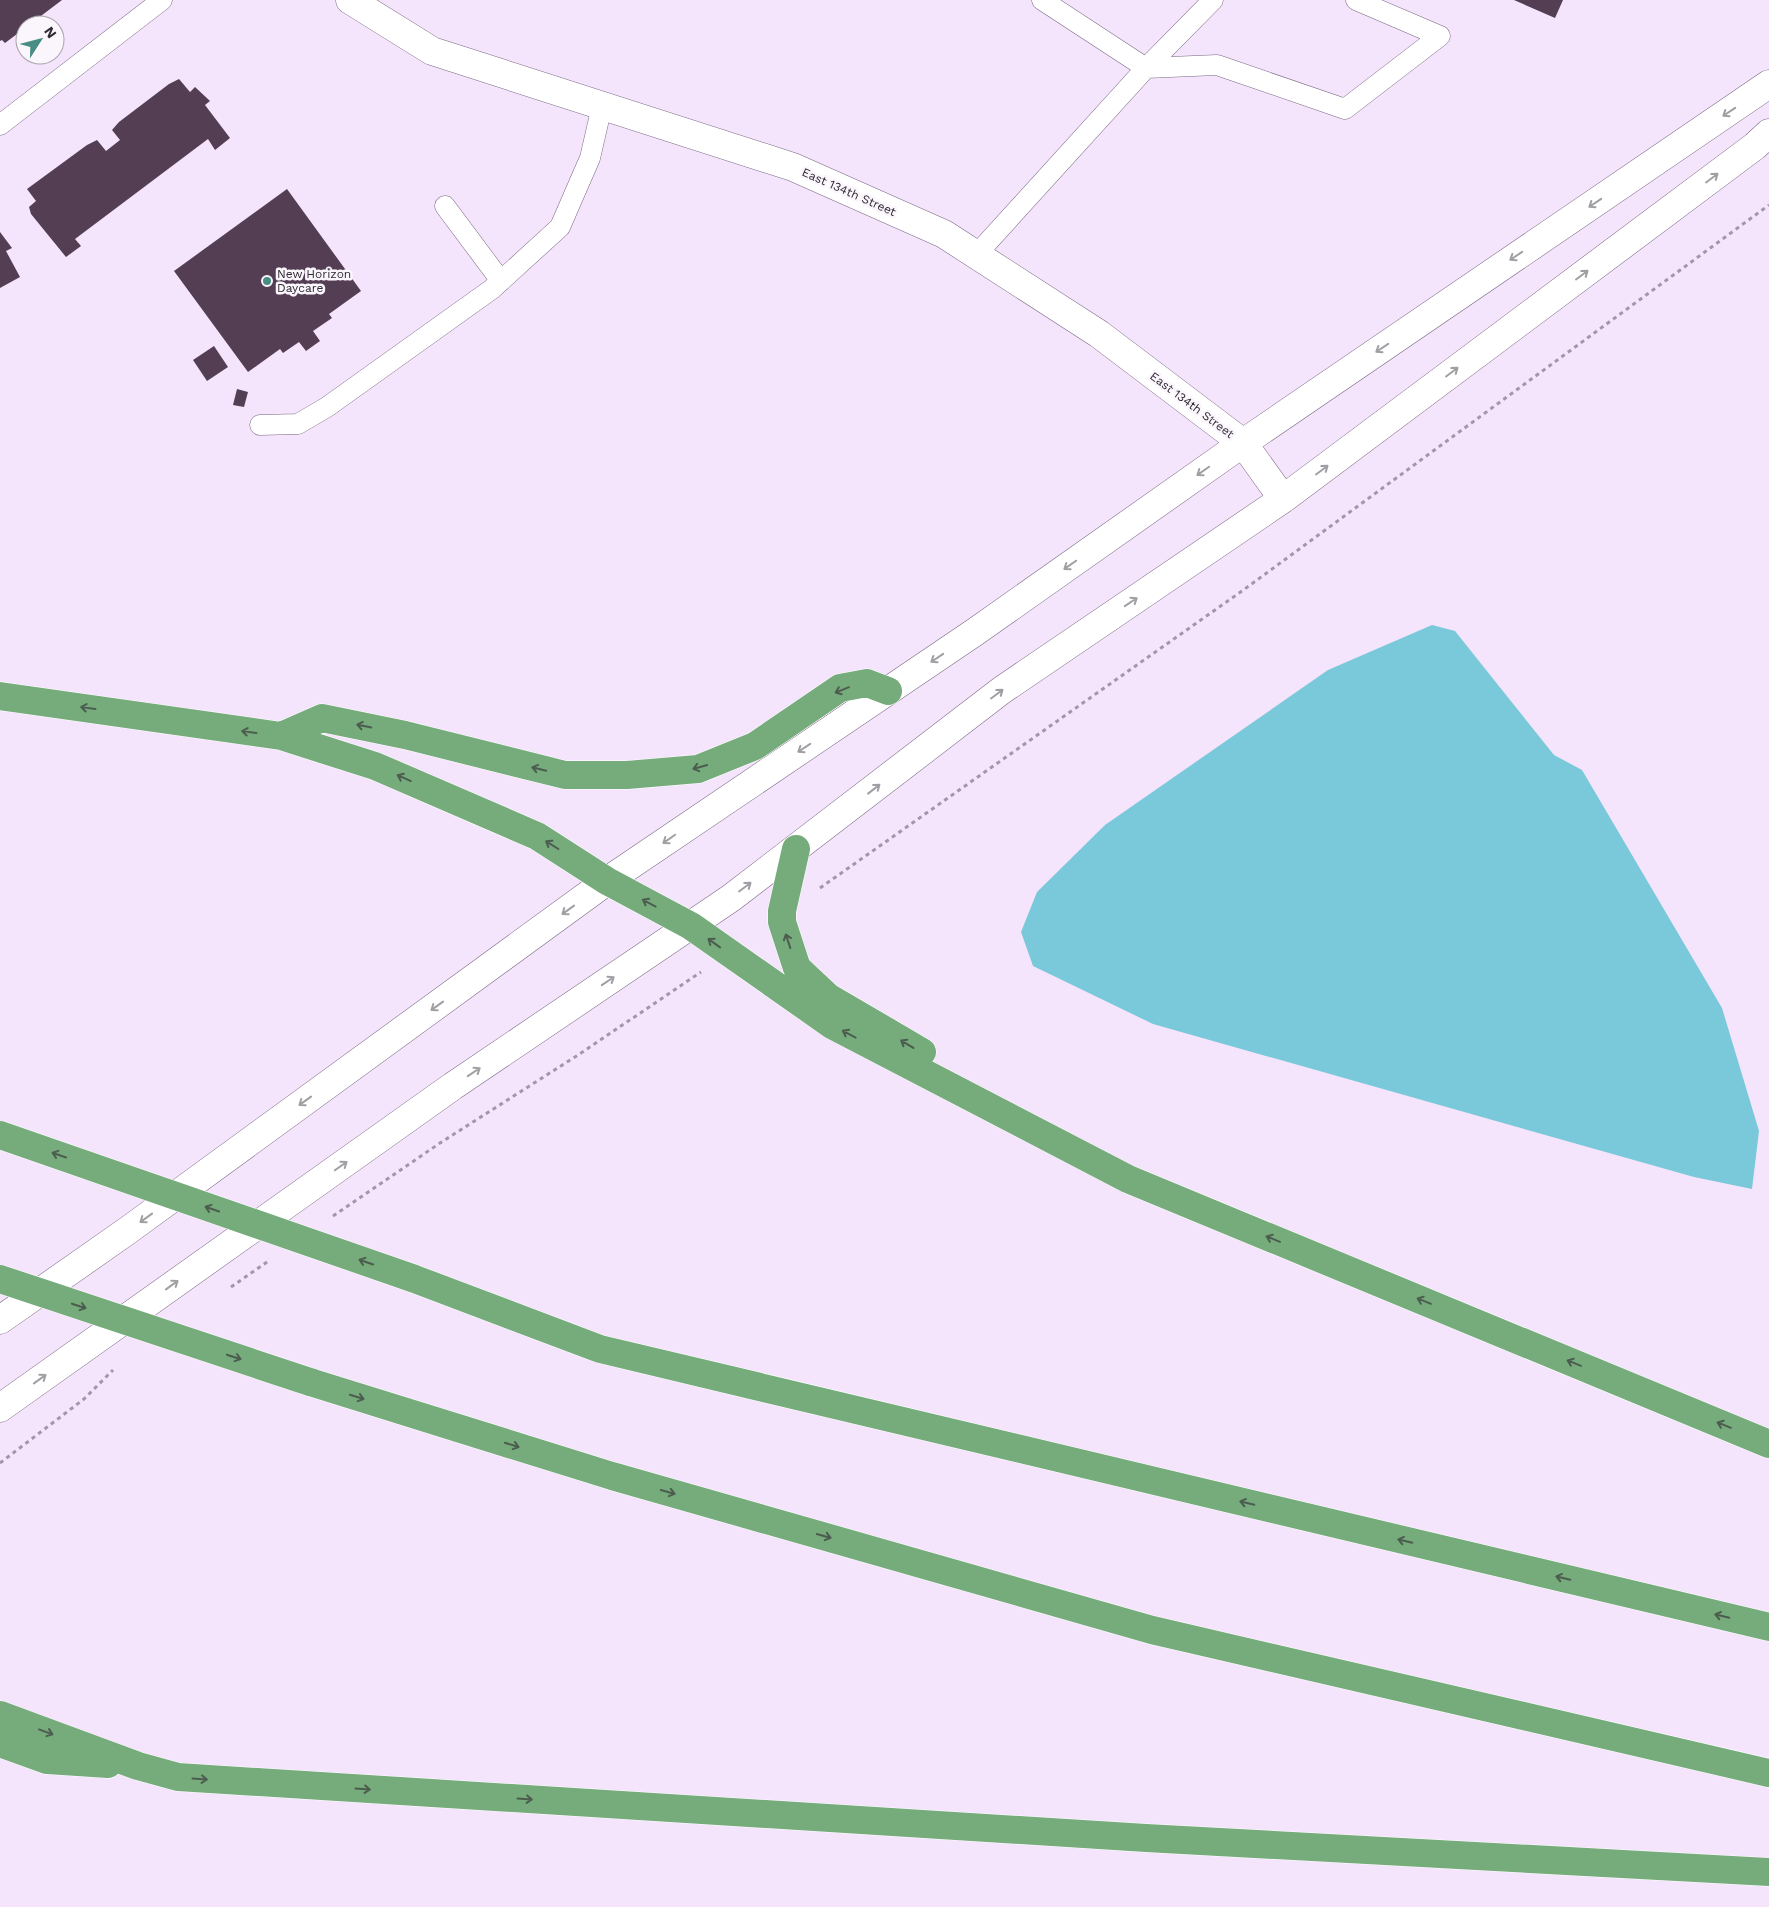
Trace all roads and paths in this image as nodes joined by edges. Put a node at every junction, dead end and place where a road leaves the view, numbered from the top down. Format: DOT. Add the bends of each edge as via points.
graph roads {
  1 [pos="162,0"];
  2 [pos="350,0"];
  3 [pos="1042,0"];
  4 [pos="1213,0"];
  5 [pos="1356,0"];
  6 [pos="1146,68"];
  7 [pos="1769,84"];
  8 [pos="602,106"];
  9 [pos="0,125"];
  10 [pos="1769,133"];
  11 [pos="1769,205"];
  12 [pos="445,206"];
  13 [pos="976,255"];
  14 [pos="501,281"];
  15 [pos="260,426"];
  16 [pos="1243,443"];
  17 [pos="1282,499"];
  18 [pos="888,691"];
  19 [pos="0,696"];
  20 [pos="281,736"];
  21 [pos="796,849"];
  22 [pos="607,881"];
  23 [pos="782,911"];
  24 [pos="691,926"];
  25 [pos="728,953"];
  26 [pos="1032,1129"];
  27 [pos="0,1135"];
  28 [pos="327,1220"];
  29 [pos="271,1259"];
  30 [pos="0,1279"];
  31 [pos="231,1287"];
  32 [pos="0,1320"];
  33 [pos="119,1366"];
  34 [pos="0,1408"];
  35 [pos="1769,1444"];
  36 [pos="0,1463"];
  37 [pos="1769,1627"];
  38 [pos="0,1715"];
  39 [pos="0,1744"];
  40 [pos="138,1766"];
  41 [pos="1769,1773"];
  42 [pos="1769,1872"];
  1 -- 9 [label="lane"];
  2 -- 8 [label="street, East 134th Street" via="432,51"];
  3 -- 6 [label="lane"];
  4 -- 6 [label="lane"];
  5 -- 6 [label="lane" via="1440,36 1345,109 1217,65"];
  6 -- 13 [label="lane"];
  7 -- 16 [label="street, one-way"];
  8 -- 13 [label="street, East 134th Street" via="793,167 944,234"];
  8 -- 14 [label="lane" via="590,158 560,226"];
  17 -- 10 [label="street, one-way"];
  11 -- 23 [label="path" via="1242,591 824,886"];
  12 -- 14 [label="lane"];
  13 -- 16 [label="street, East 134th Street" via="1100,334"];
  14 -- 15 [label="lane" via="327,407 298,424"];
  16 -- 17 [label="street, East 134th Street"];
  16 -- 18 [label="street, one-way"];
  21 -- 17 [label="street, one-way" via="1002,690"];
  18 -- 20 [label="highway, one-way" via="867,683 840,688 755,746 698,769 627,775 565,775 322,718"];
  18 -- 22 [label="street, one-way"];
  20 -- 19 [label="highway, one-way"];
  22 -- 20 [label="highway, one-way" via="537,836 375,766"];
  21 -- 23 [label="highway"];
  24 -- 21 [label="street, one-way"];
  24 -- 22 [label="highway, one-way"];
  22 -- 32 [label="street, one-way" via="127,1232"];
  26 -- 23 [label="highway, one-way" via="1020,1110 828,997 797,968 782,922"];
  25 -- 24 [label="highway, one-way"];
  34 -- 24 [label="street, one-way" via="445,1092"];
  26 -- 25 [label="highway, one-way" via="832,1025"];
  25 -- 28 [label="path" via="578,1056 440,1143"];
  35 -- 26 [label="highway, one-way" via="1128,1179"];
  37 -- 27 [label="highway, one-way, bridge" via="600,1349 412,1278"];
  29 -- 31 [label="path"];
  30 -- 41 [label="highway, one-way, bridge" via="310,1382 612,1476 1152,1630"];
  33 -- 36 [label="path" via="84,1399"];
  38 -- 40 [label="highway, one-way"];
  39 -- 40 [label="highway" via="47,1760"];
  40 -- 42 [label="highway, one-way" via="178,1777 1146,1838"];
}
